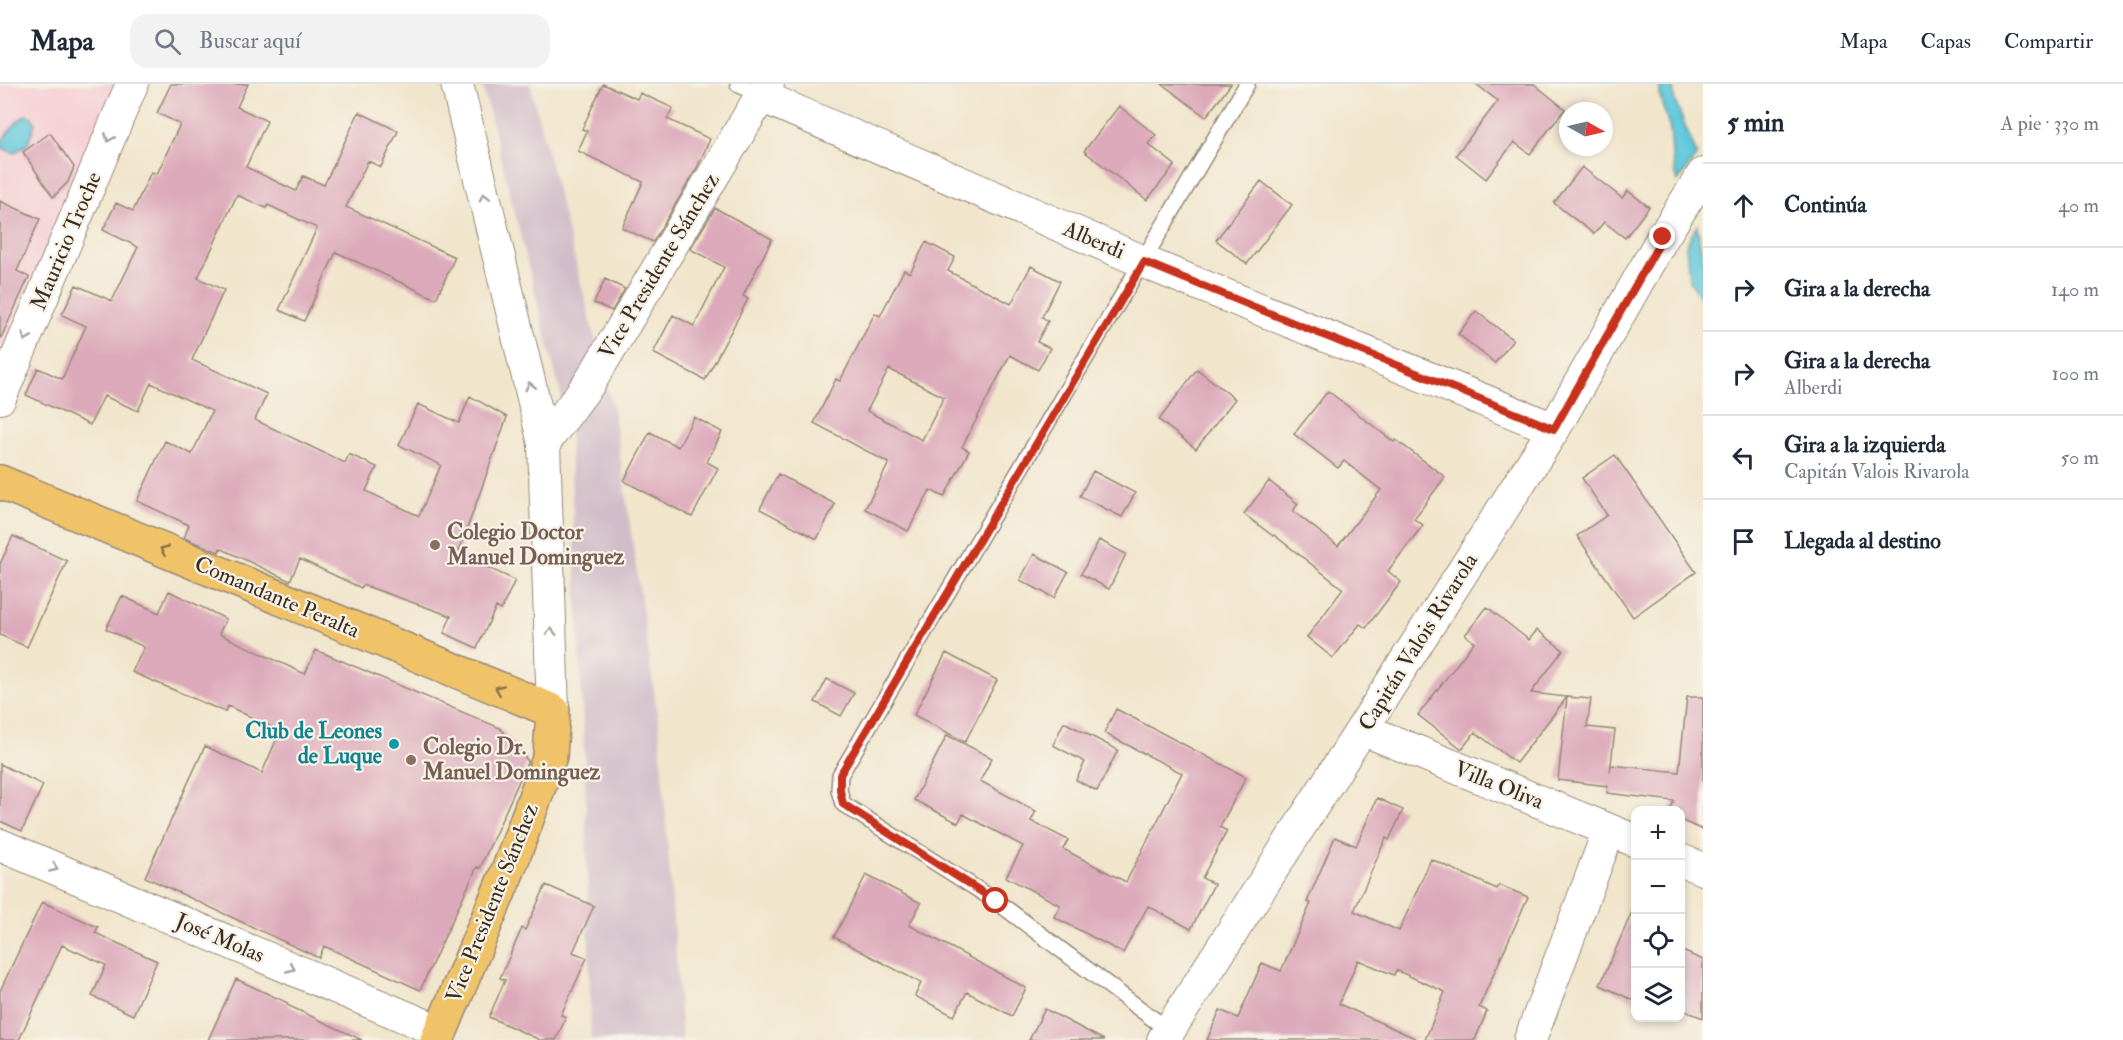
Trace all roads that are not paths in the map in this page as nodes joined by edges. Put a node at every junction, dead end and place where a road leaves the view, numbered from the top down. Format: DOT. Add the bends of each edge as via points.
graph roads {
  1 [pos="457,84"];
  2 [pos="1247,84"];
  3 [pos="127,85"];
  4 [pos="756,88"];
  5 [pos="1703,174"];
  6 [pos="1144,262"];
  7 [pos="0,398"];
  8 [pos="1554,429"];
  9 [pos="544,443"];
  10 [pos="0,482"];
  11 [pos="553,711"];
  12 [pos="1362,729"];
  13 [pos="1622,836"];
  14 [pos="0,845"];
  15 [pos="1685,862"];
  16 [pos="1703,869"];
  17 [pos="1165,1035"];
  18 [pos="439,1036"];
  19 [pos="1530,1040"];
  9 -- 1 [label="street, Vice Presidente Sánchez, one-way"];
  2 -- 6 [label="lane"];
  3 -- 7 [label="street, Mauricio Troche, one-way"];
  4 -- 6 [label="street, Alberdi"];
  4 -- 9 [label="street, Vice Presidente Sánchez" via="590,382"];
  5 -- 8 [label="street, Capitán Valois Rivarola"];
  6 -- 8 [label="street, Alberdi"];
  6 -- 17 [label="lane" via="840,775 840,790 843,804 996,901"];
  8 -- 12 [label="street, Capitán Valois Rivarola"];
  11 -- 9 [label="street, Vice Presidente Sánchez, one-way"];
  11 -- 10 [label="main road, Comandante Peralta, one-way"];
  11 -- 18 [label="main road, Vice Presidente Sánchez" via="550,756 511,863"];
  12 -- 13 [label="street, Villa Oliva"];
  12 -- 17 [label="street, Capitán Valois Rivarola"];
  13 -- 19 [label="street"];
  14 -- 18 [label="street, José Molas, one-way"];
  15 -- 16 [label="street"];
}
